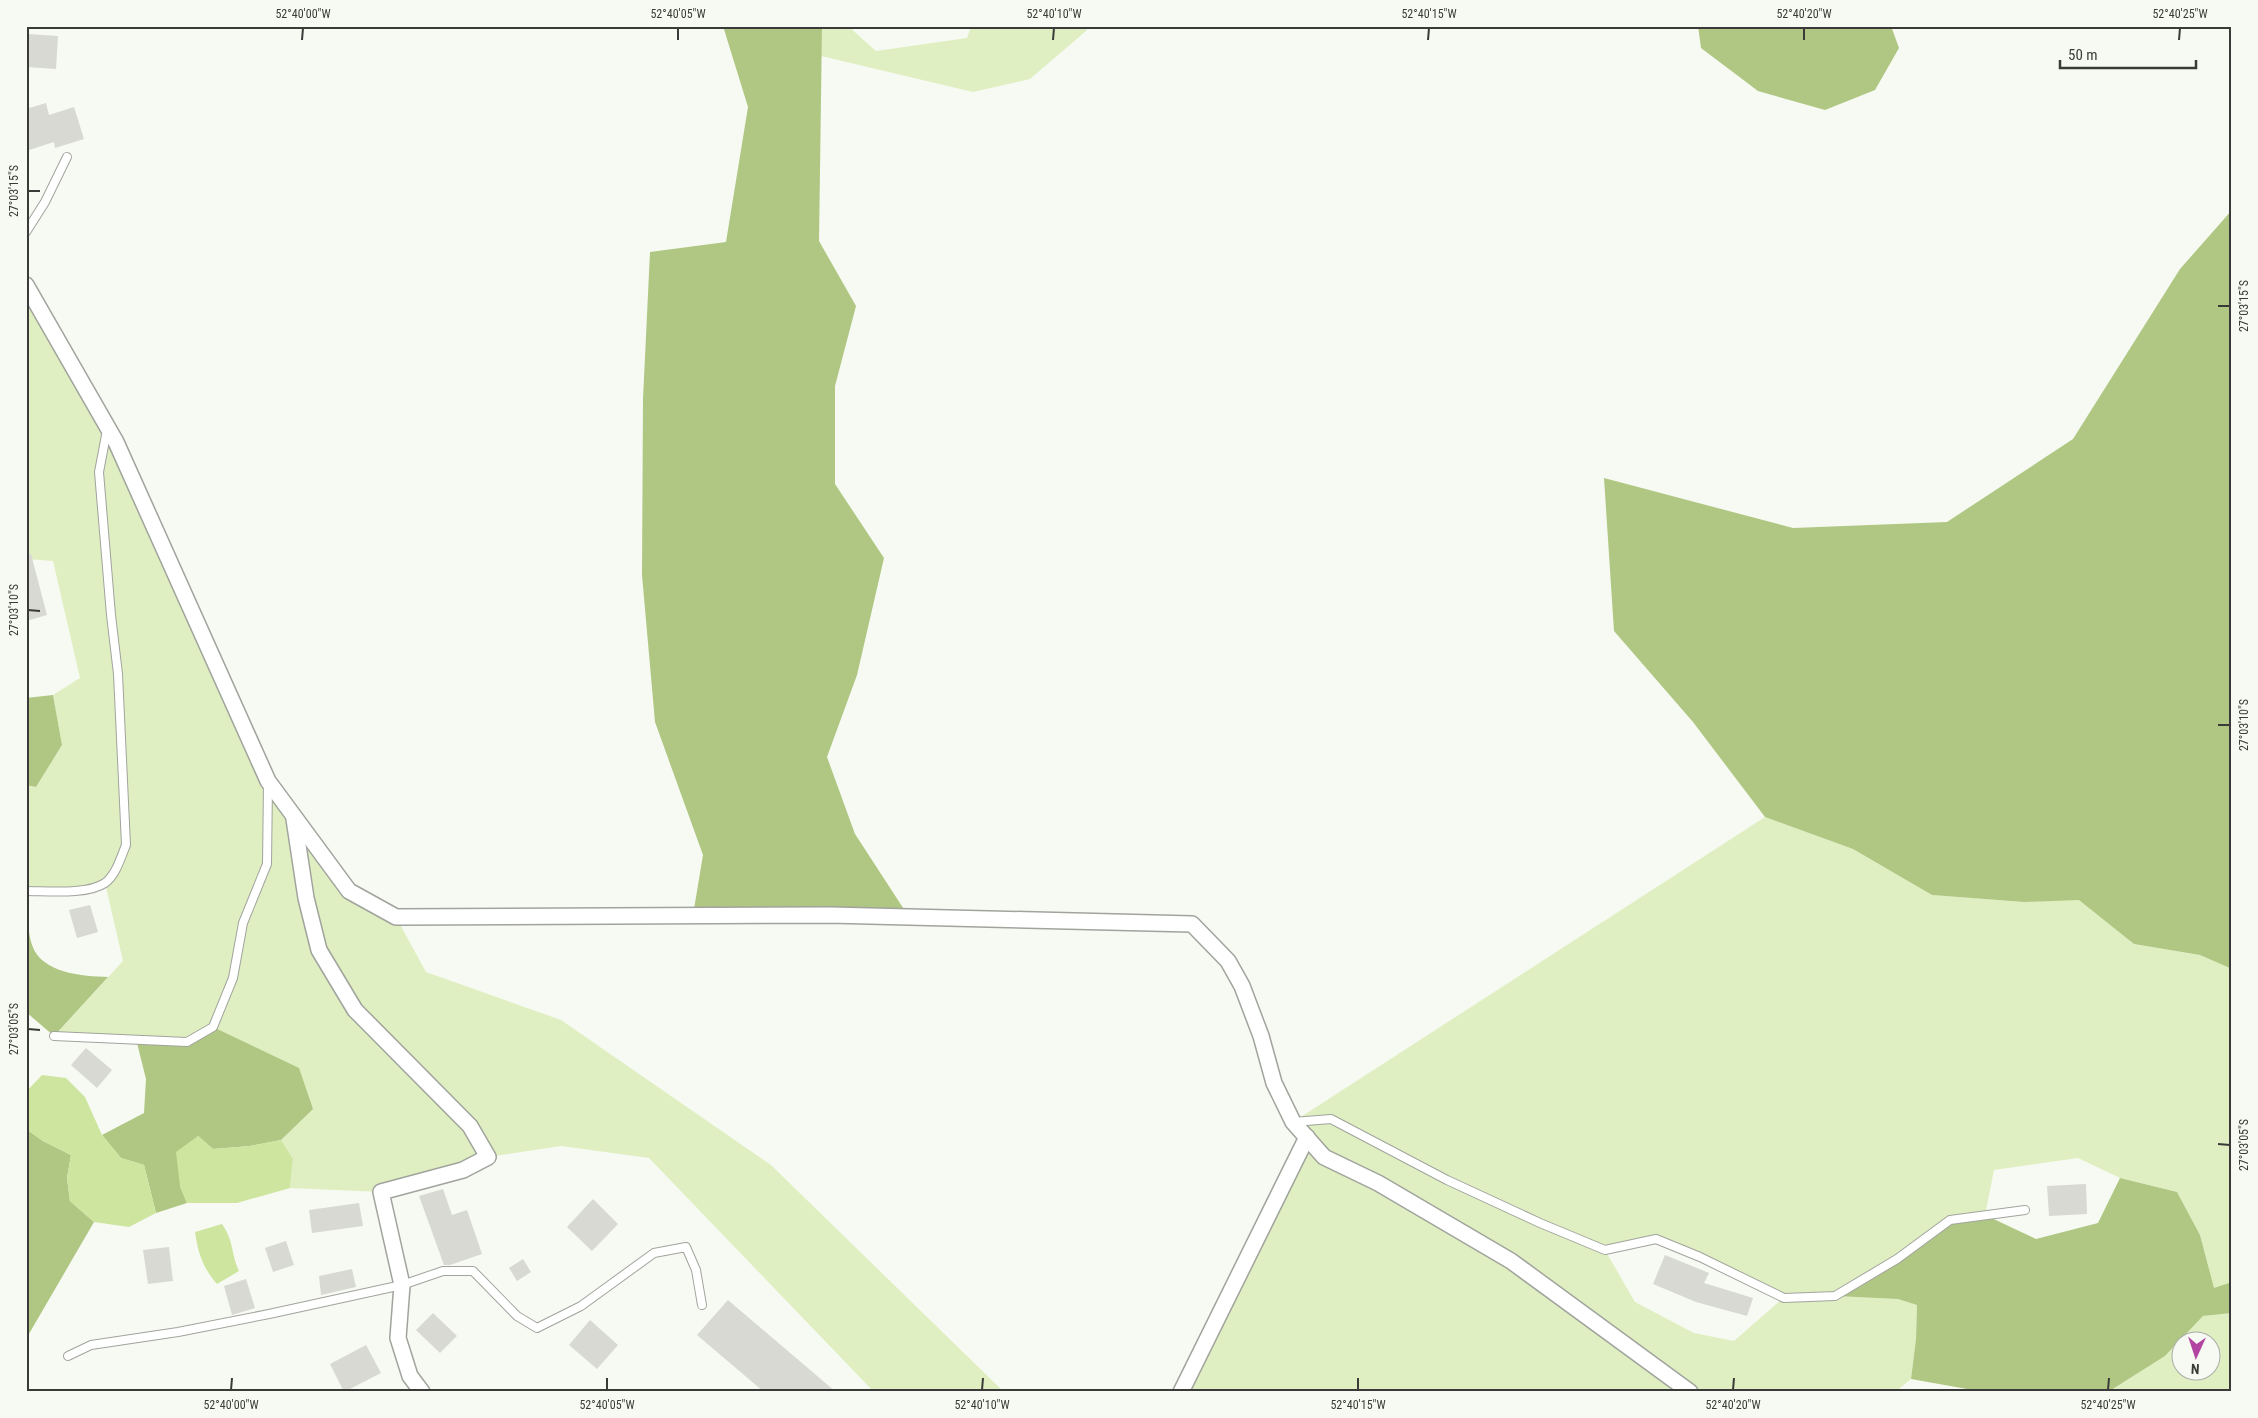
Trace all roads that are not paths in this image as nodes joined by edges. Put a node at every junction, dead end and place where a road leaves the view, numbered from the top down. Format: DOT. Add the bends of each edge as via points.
graph roads {
  1 [pos="67,157"];
  2 [pos="26,232"];
  3 [pos="26,285"];
  4 [pos="107,428"];
  5 [pos="268,781"];
  6 [pos="294,816"];
  7 [pos="26,890"];
  8 [pos="54,1036"];
  9 [pos="1294,1122"];
  10 [pos="1307,1137"];
  11 [pos="2025,1210"];
  12 [pos="402,1285"];
  13 [pos="702,1306"];
  14 [pos="68,1356"];
  15 [pos="422,1392"];
  16 [pos="1181,1392"];
  17 [pos="1690,1392"];
  1 -- 2 [label="lane"];
  3 -- 4 [label="street"];
  4 -- 5 [label="street"];
  4 -- 7 [label="lane" via="99,472 118,674 126,845 105,883 78,891"];
  5 -- 6 [label="street"];
  5 -- 8 [label="lane" via="267,864 243,923 233,978 213,1027 187,1042"];
  6 -- 9 [label="street" via="349,891 396,917 830,915 1192,924 1228,961 1242,986 1274,1083"];
  6 -- 12 [label="street" via="306,898 319,950 356,1010 470,1126 488,1157 463,1170 380,1192"];
  9 -- 10 [label="street"];
  9 -- 11 [label="lane" via="1331,1119 1447,1180 1605,1250 1656,1239 1784,1298 1835,1296 1897,1259 1950,1220"];
  10 -- 16 [label="street"];
  10 -- 17 [label="street" via="1324,1157 1378,1183 1511,1261"];
  12 -- 13 [label="lane" via="443,1271 473,1271 517,1316 537,1328 581,1306 654,1253 686,1247 696,1270"];
  12 -- 14 [label="lane" via="178,1332 91,1345"];
  12 -- 15 [label="street" via="398,1338 410,1376"];
}
